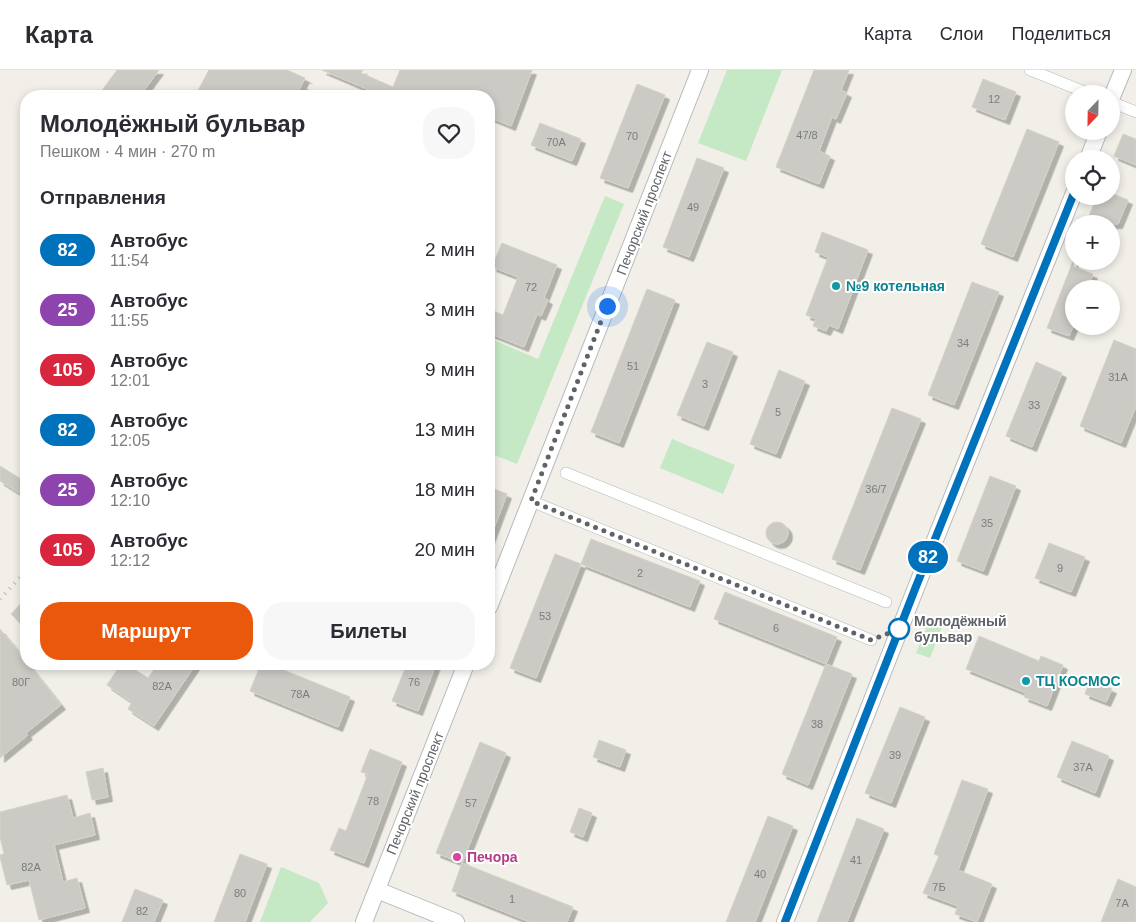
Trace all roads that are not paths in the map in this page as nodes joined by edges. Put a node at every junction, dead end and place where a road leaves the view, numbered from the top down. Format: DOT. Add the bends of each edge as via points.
graph roads {
  1 [pos="700,70"];
  2 [pos="1030,70"];
  3 [pos="1123,70"];
  4 [pos="1068,85"];
  5 [pos="1117,85"];
  6 [pos="1120,105"];
  7 [pos="1136,112"];
  8 [pos="1069,205"];
  9 [pos="566,473"];
  10 [pos="531,501"];
  11 [pos="495,592"];
  12 [pos="886,602"];
  13 [pos="871,640"];
  14 [pos="464,670"];
  15 [pos="377,890"];
  16 [pos="353,922"];
  17 [pos="364,922"];
  18 [pos="456,922"];
  19 [pos="785,922"];
  1 -- 10 [label="main road, Печорский проспект"];
  2 -- 4 [label="street"];
  3 -- 5 [label="main road"];
  6 -- 7 [label="street"];
  8 -- 19 [label="main road"];
  9 -- 12 [label="street"];
  10 -- 11 [label="main road, Печорский проспект"];
  10 -- 13 [label="street"];
  14 -- 15 [label="main road, Печорский проспект"];
  15 -- 16 [label="main road"];
  15 -- 17 [label="main road, Печорский проспект"];
  15 -- 18 [label="main road"];
}
